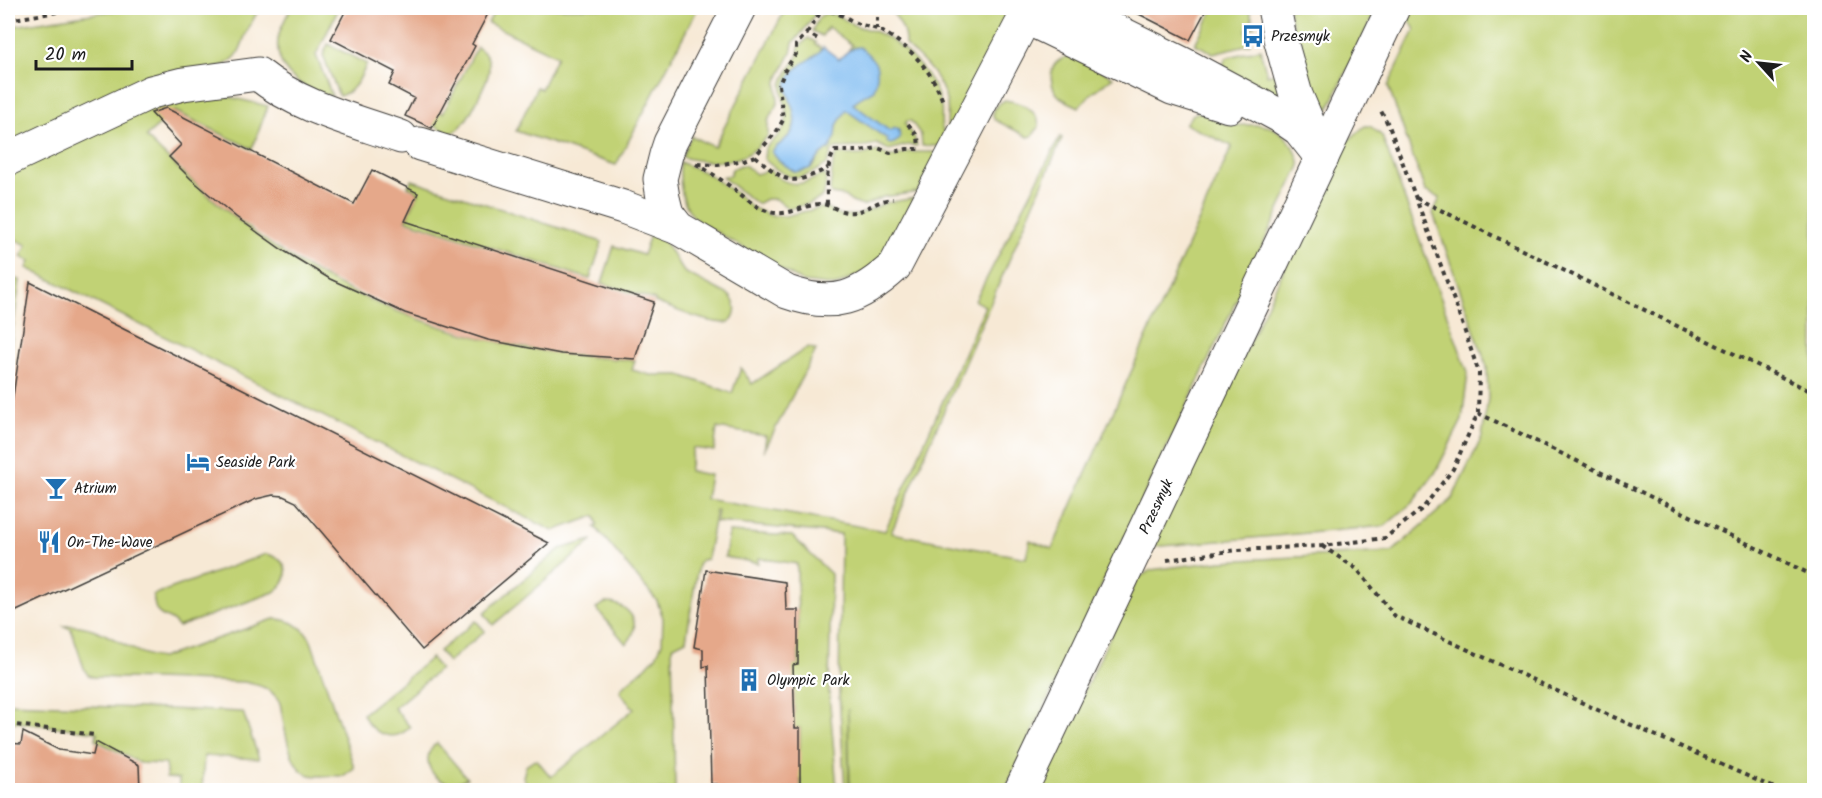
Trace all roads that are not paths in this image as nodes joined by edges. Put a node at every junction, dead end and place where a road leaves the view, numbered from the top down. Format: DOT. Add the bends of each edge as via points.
graph roads {
  1 [pos="739,8"];
  2 [pos="1070,8"];
  3 [pos="1274,8"];
  4 [pos="1393,8"];
  5 [pos="1027,12"];
  6 [pos="1280,116"];
  7 [pos="1322,158"];
  8 [pos="8,159"];
  9 [pos="678,228"];
  10 [pos="1021,790"];
  1 -- 9 [label="street" via="670,143 681,160 660,178 667,214"];
  2 -- 6 [label="street"];
  3 -- 7 [label="street" via="1296,95"];
  4 -- 7 [label="street, Przesmyk"];
  5 -- 6 [label="street" via="1172,88"];
  5 -- 9 [label="street" via="895,266 875,284 855,295 806,299 787,292"];
  6 -- 7 [label="street" via="1299,129"];
  7 -- 10 [label="street, Przesmyk"];
  8 -- 9 [label="street" via="122,104 167,87 258,74 296,99"];
}
